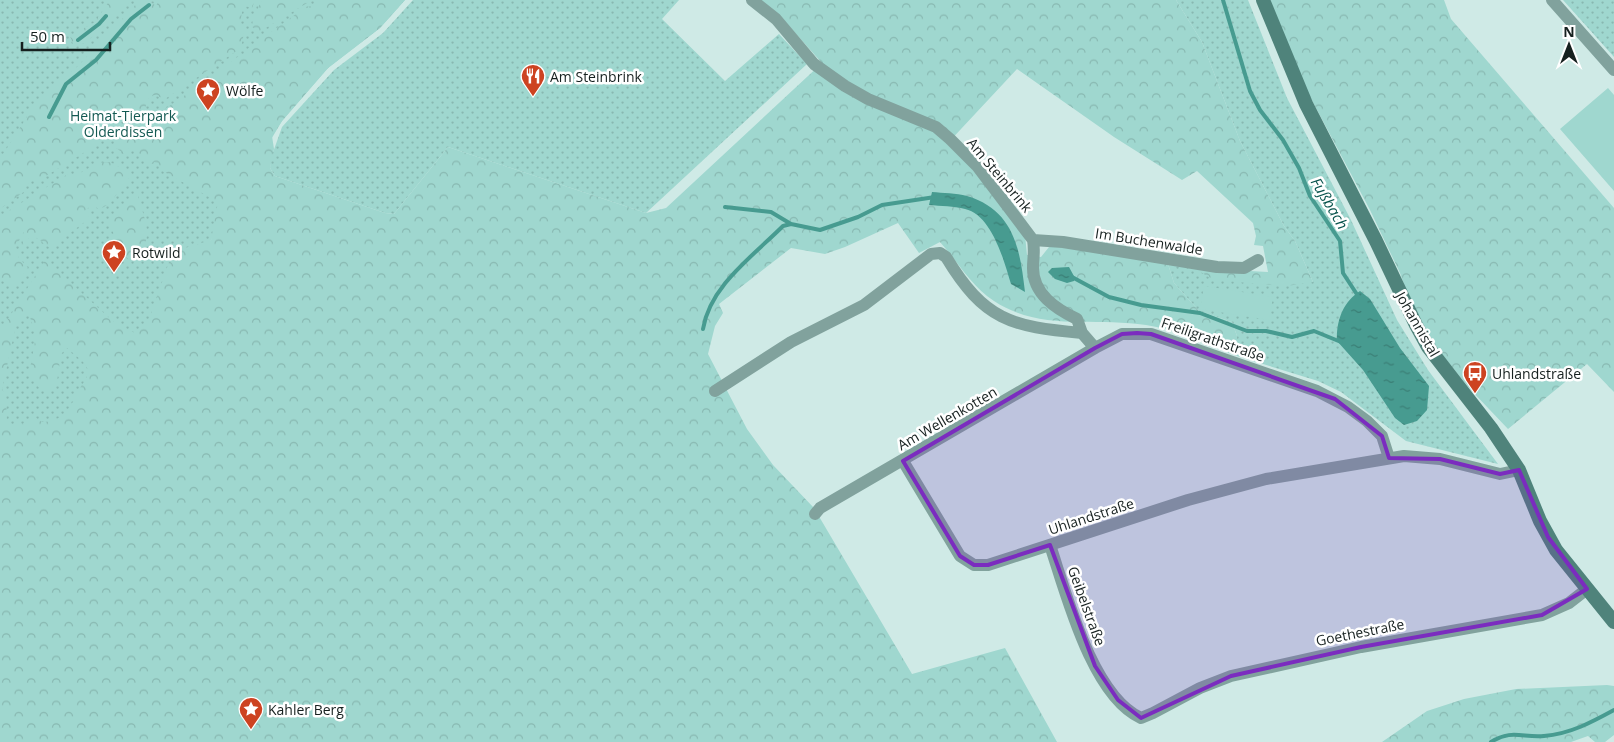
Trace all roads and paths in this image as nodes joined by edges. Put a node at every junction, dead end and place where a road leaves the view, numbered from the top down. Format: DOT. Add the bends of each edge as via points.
graph roads {
  1 [pos="752,0"];
  2 [pos="1263,0"];
  3 [pos="1552,0"];
  4 [pos="1614,70"];
  5 [pos="1033,240"];
  6 [pos="1258,260"];
  7 [pos="1082,333"];
  8 [pos="1094,348"];
  9 [pos="715,391"];
  10 [pos="1389,458"];
  11 [pos="903,461"];
  12 [pos="1518,470"];
  13 [pos="815,514"];
  14 [pos="1050,545"];
  15 [pos="1587,589"];
  16 [pos="1614,622"];
  17 [pos="1141,718"];
  1 -- 5 [label="street, Am Steinbrink" via="776,19 814,64 845,86 936,127 977,166"];
  2 -- 12 [label="main road, Johannistal" via="1306,104 1416,326"];
  3 -- 4 [label="street"];
  5 -- 6 [label="street, Im Buchenwalde" via="1217,267 1244,268"];
  5 -- 7 [label="street" via="1033,269 1038,287 1053,306 1077,319"];
  7 -- 8 [label="street"];
  7 -- 9 [label="street" via="1016,324 990,310 968,290 946,257 936,253 864,305 791,342"];
  8 -- 10 [label="street, Freiligrathstraße" via="1122,334 1151,334 1317,391 1367,421 1382,436"];
  8 -- 11 [label="street, Am Wellenkotten"];
  10 -- 12 [label="street, Uhlandstraße" via="1420,456 1500,474"];
  10 -- 14 [label="street, Uhlandstraße" via="1227,488"];
  11 -- 13 [label="street, Am Wellenkotten" via="820,508"];
  11 -- 14 [label="street, Uhlandstraße" via="953,546 960,556 974,565 988,565"];
  12 -- 15 [label="main road, Johannistal" via="1548,537"];
  14 -- 17 [label="street, Geibelstraße" via="1082,642 1118,700"];
  15 -- 16 [label="main road, Johannistal"];
  15 -- 17 [label="street, Goethestraße" via="1569,603 1542,615 1361,647 1231,676"];
}
